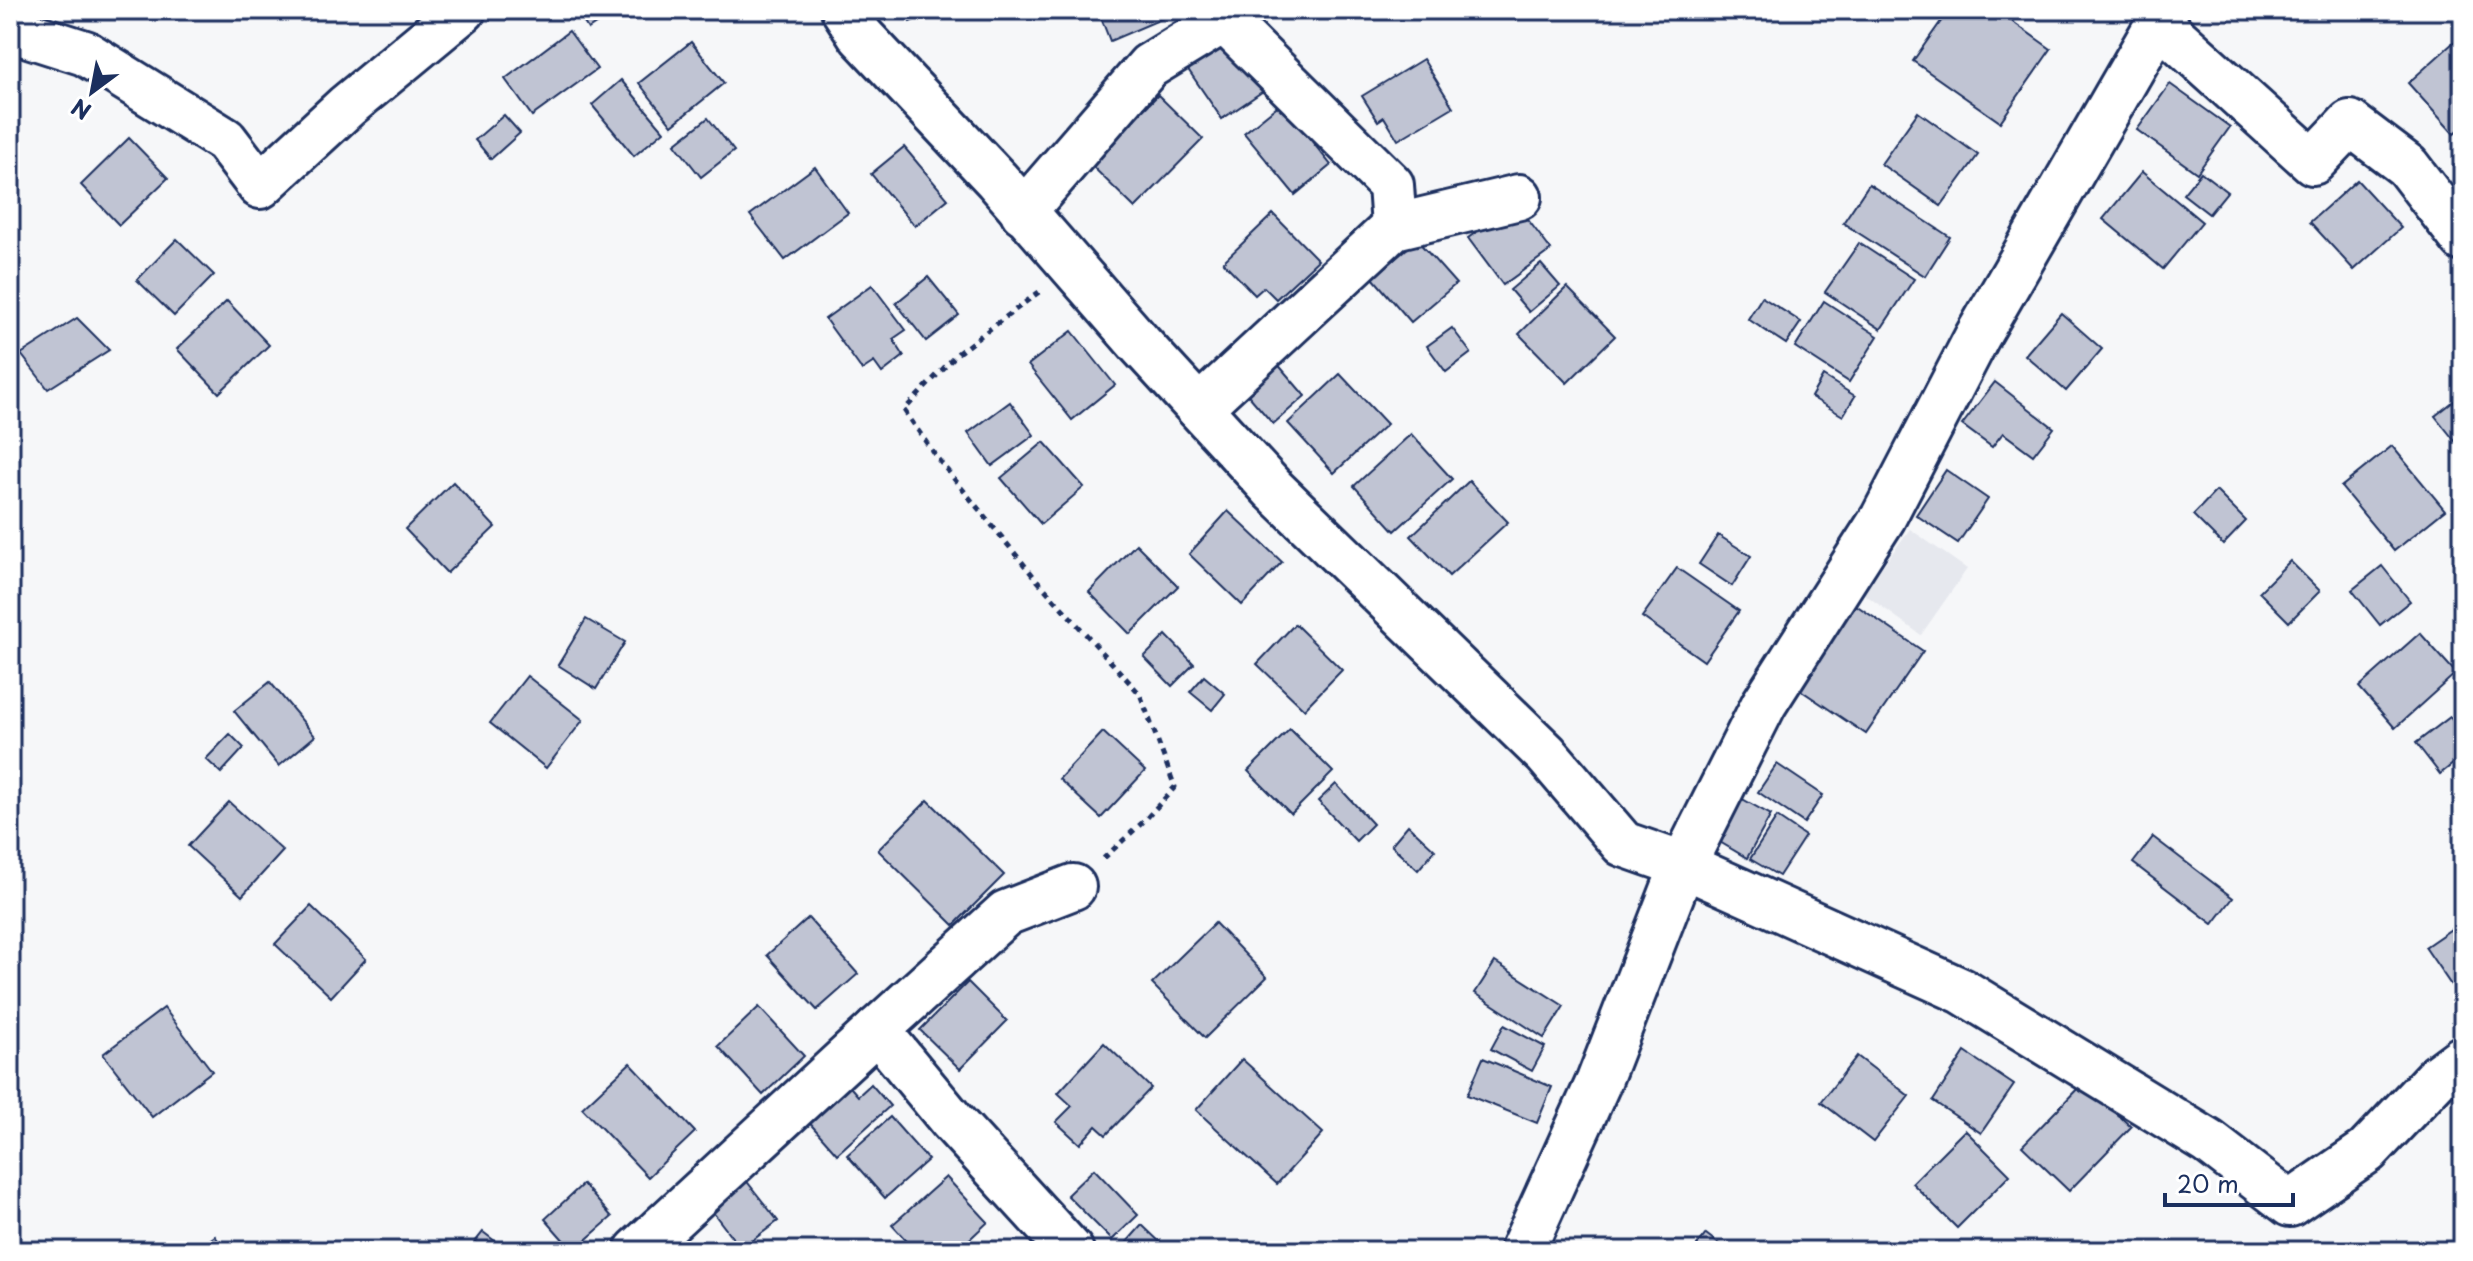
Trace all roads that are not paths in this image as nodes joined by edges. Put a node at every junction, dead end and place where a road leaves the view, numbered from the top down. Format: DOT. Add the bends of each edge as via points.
graph roads {
  1 [pos="463,10"];
  2 [pos="844,10"];
  3 [pos="2163,16"];
  4 [pos="10,29"];
  5 [pos="1519,197"];
  6 [pos="1023,212"];
  7 [pos="1394,227"];
  8 [pos="2463,239"];
  9 [pos="1199,408"];
  10 [pos="1683,865"];
  11 [pos="1073,887"];
  12 [pos="877,1030"];
  13 [pos="2463,1058"];
  14 [pos="637,1251"];
  15 [pos="1071,1251"];
  16 [pos="1522,1251"];
  1 -- 4 [label="street" via="260,186 225,140 85,53"];
  2 -- 6 [label="street" via="861,36"];
  3 -- 8 [label="street" via="2313,162 2350,123 2407,166"];
  3 -- 10 [label="street" via="1977,337 1883,518 1764,704"];
  5 -- 7 [label="street"];
  6 -- 7 [label="street" via="1149,66 1224,20 1391,185"];
  6 -- 9 [label="street"];
  7 -- 9 [label="street"];
  9 -- 10 [label="street" via="1273,489 1546,754 1623,844"];
  10 -- 13 [label="street" via="1962,991 2209,1142 2290,1204 2367,1151 2436,1078"];
  10 -- 16 [label="street" via="1599,1081"];
  11 -- 12 [label="street" via="1006,913"];
  12 -- 14 [label="street"];
  12 -- 15 [label="street"];
}
